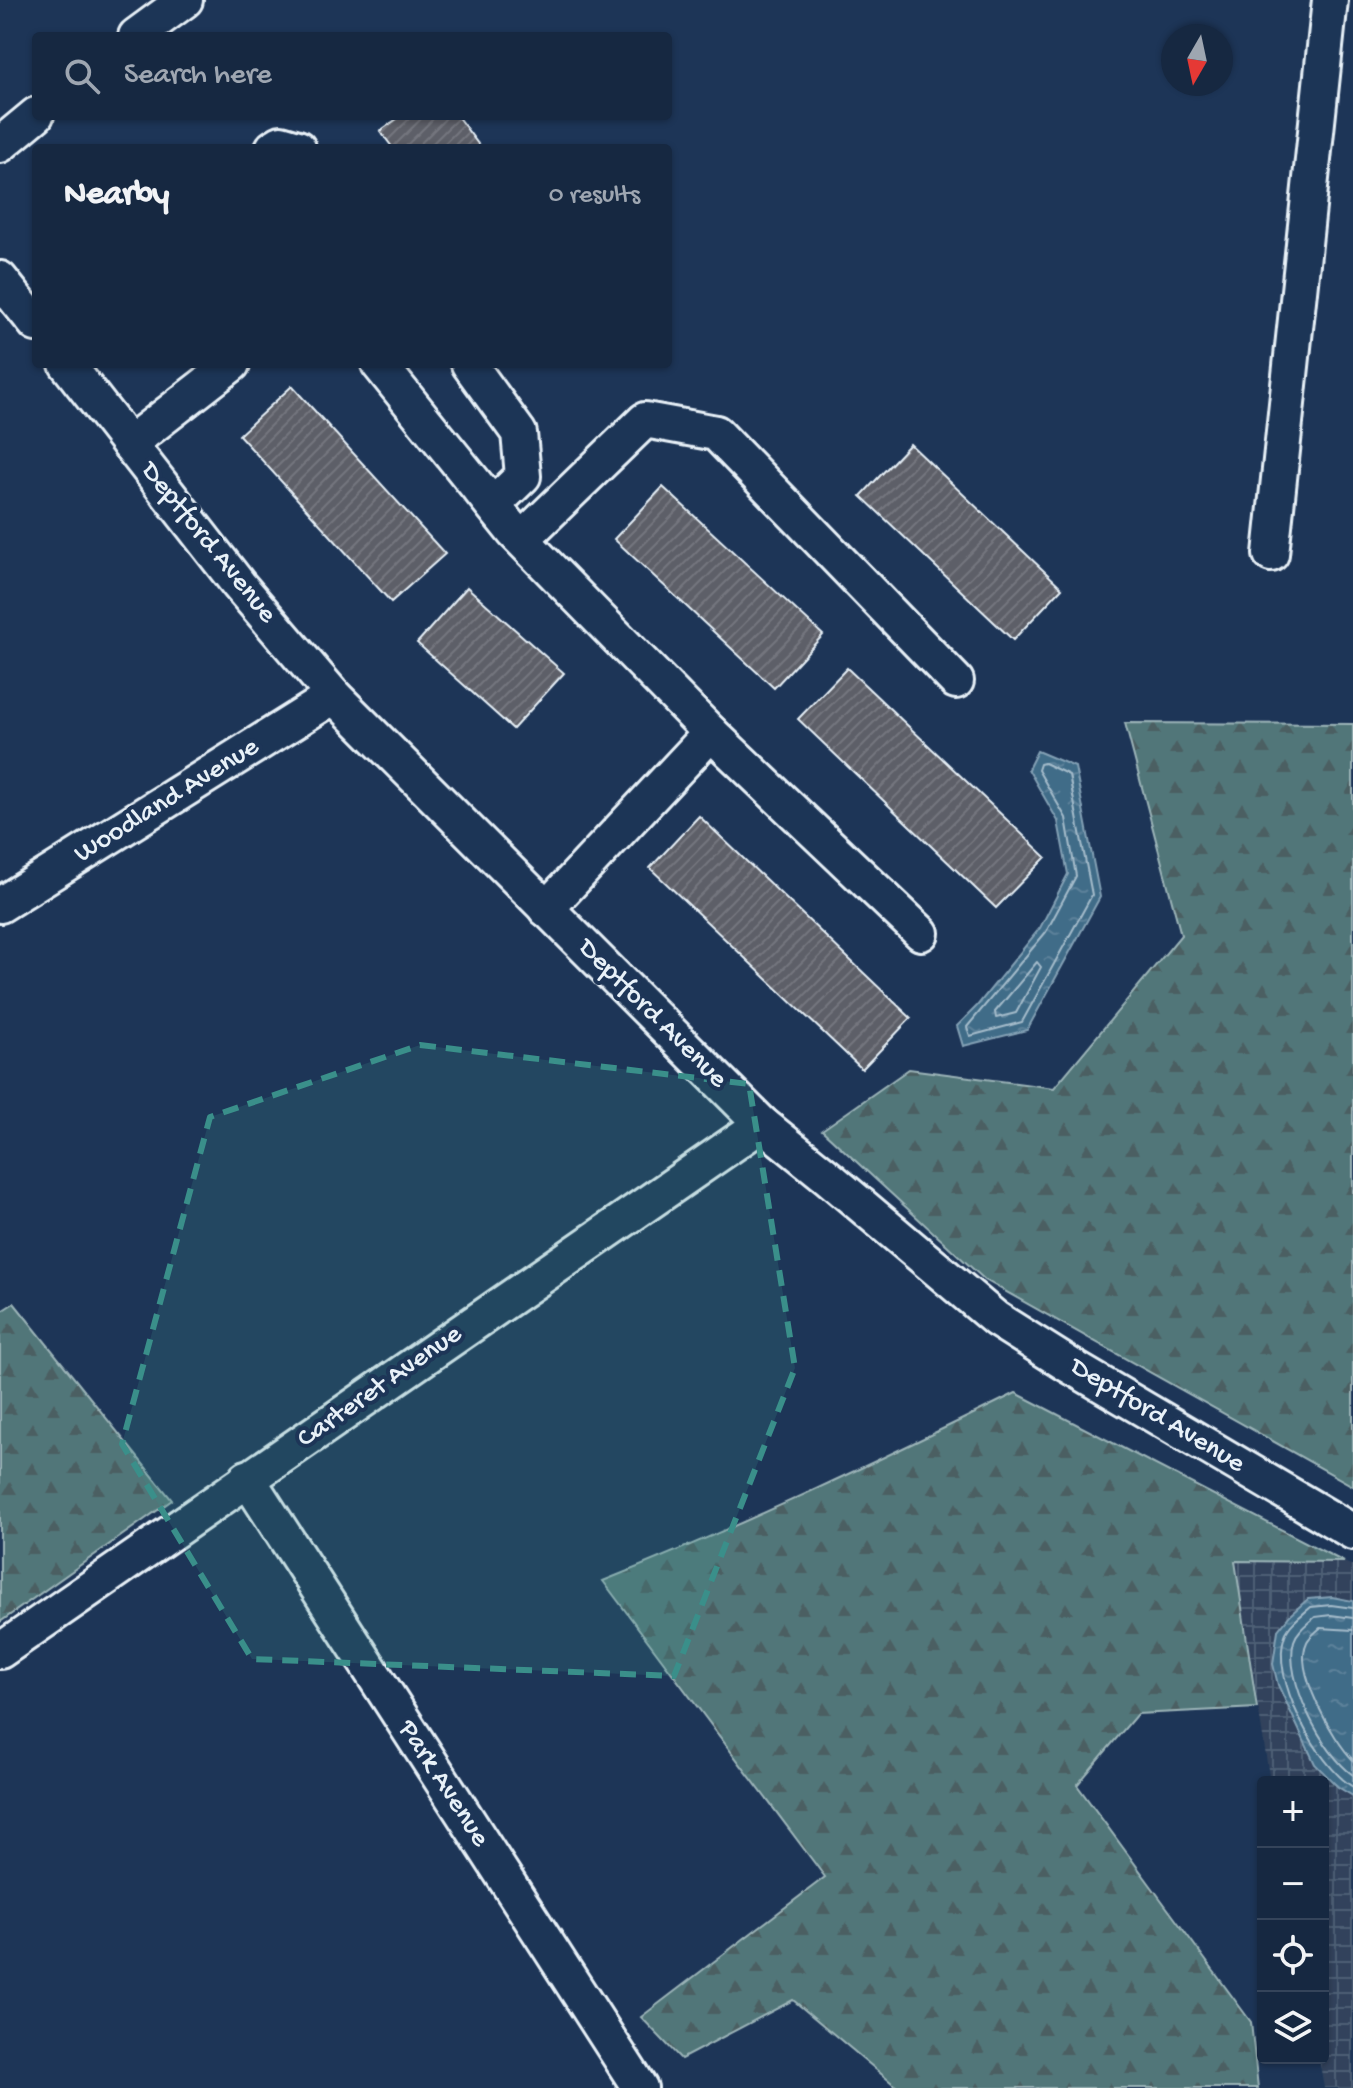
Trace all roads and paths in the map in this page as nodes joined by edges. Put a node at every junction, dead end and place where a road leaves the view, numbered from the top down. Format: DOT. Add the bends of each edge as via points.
graph roads {
  1 [pos="185,0"];
  2 [pos="1330,0"];
  3 [pos="141,32"];
  4 [pos="32,118"];
  5 [pos="0,145"];
  6 [pos="0,279"];
  7 [pos="32,319"];
  8 [pos="70,368"];
  9 [pos="227,368"];
  10 [pos="382,368"];
  11 [pos="472,368"];
  12 [pos="129,444"];
  13 [pos="493,505"];
  14 [pos="523,538"];
  15 [pos="1271,554"];
  16 [pos="956,681"];
  17 [pos="334,696"];
  18 [pos="711,733"];
  19 [pos="0,905"];
  20 [pos="546,909"];
  21 [pos="921,933"];
  22 [pos="762,1124"];
  23 [pos="247,1478"];
  24 [pos="1353,1532"];
  25 [pos="0,1651"];
  26 [pos="640,2088"];
  1 -- 3 [label="street"];
  2 -- 15 [label="street"];
  4 -- 5 [label="street"];
  6 -- 7 [label="street"];
  8 -- 12 [label="street, Deptford Avenue"];
  9 -- 12 [label="street"];
  10 -- 13 [label="street"];
  11 -- 13 [label="street" via="519,433 523,476"];
  12 -- 17 [label="street, Deptford Avenue"];
  13 -- 14 [label="street"];
  14 -- 16 [label="street" via="645,420 716,433"];
  14 -- 18 [label="street"];
  17 -- 19 [label="street, Woodland Avenue"];
  17 -- 20 [label="street, Deptford Avenue"];
  18 -- 20 [label="street"];
  18 -- 21 [label="street"];
  20 -- 22 [label="street, Deptford Avenue"];
  22 -- 23 [label="street, Carteret Avenue"];
  22 -- 24 [label="street, Deptford Avenue" via="996,1319"];
  23 -- 25 [label="street, Carteret Avenue"];
  23 -- 26 [label="street, Park Avenue"];
}
